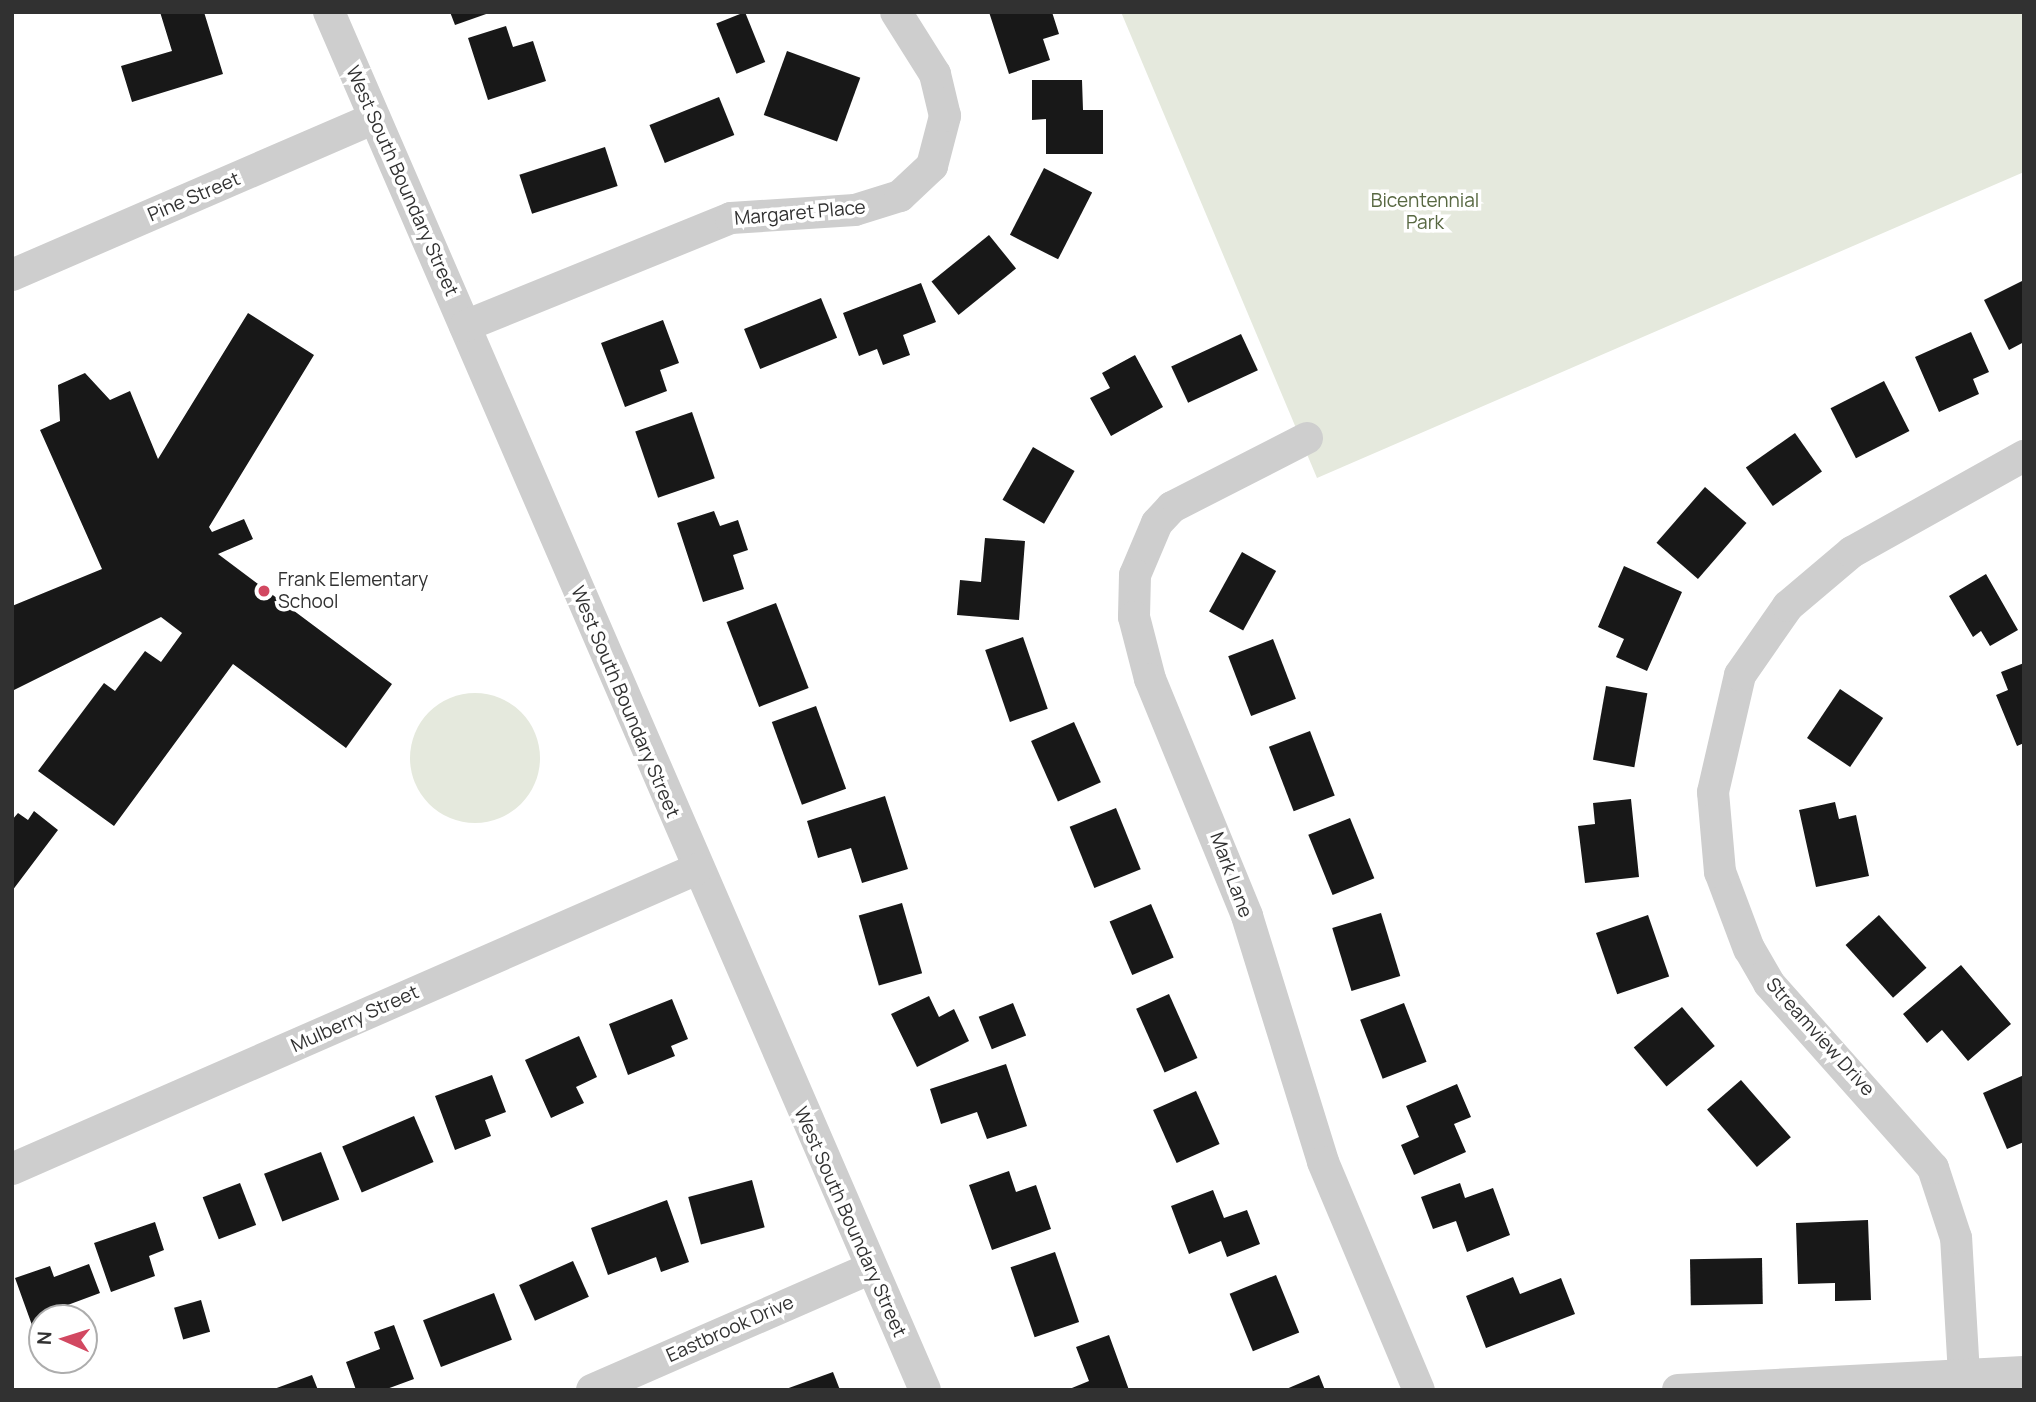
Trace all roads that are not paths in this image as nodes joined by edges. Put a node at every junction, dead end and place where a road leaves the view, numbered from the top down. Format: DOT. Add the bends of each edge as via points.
graph roads {
  1 [pos="329,12"];
  2 [pos="897,12"];
  3 [pos="375,118"];
  4 [pos="12,275"];
  5 [pos="465,326"];
  6 [pos="1307,439"];
  7 [pos="2024,457"];
  8 [pos="697,869"];
  9 [pos="12,1169"];
  10 [pos="869,1269"];
  11 [pos="2024,1372"];
  12 [pos="1964,1375"];
  13 [pos="592,1390"];
  14 [pos="925,1390"];
  15 [pos="1419,1390"];
  16 [pos="1678,1390"];
  1 -- 3 [label="street, West South Boundary Street"];
  2 -- 5 [label="street, Margaret Place" via="935,74 945,116 932,166 901,196 855,209 731,218"];
  3 -- 4 [label="street, Pine Street"];
  3 -- 5 [label="street, West South Boundary Street"];
  5 -- 8 [label="street, West South Boundary Street"];
  6 -- 15 [label="street, Mark Lane" via="1172,507 1152,534 1135,575 1134,617 1150,679 1247,916 1323,1162"];
  7 -- 12 [label="street, Streamview Drive" via="1852,552 1788,606 1740,676 1713,792 1720,872 1749,949 1769,983 1933,1168 1956,1238"];
  8 -- 9 [label="street, Mulberry Street"];
  8 -- 10 [label="street, West South Boundary Street"];
  10 -- 13 [label="street, Eastbrook Drive"];
  10 -- 14 [label="street, West South Boundary Street"];
  11 -- 12 [label="street"];
  12 -- 16 [label="street"];
}
